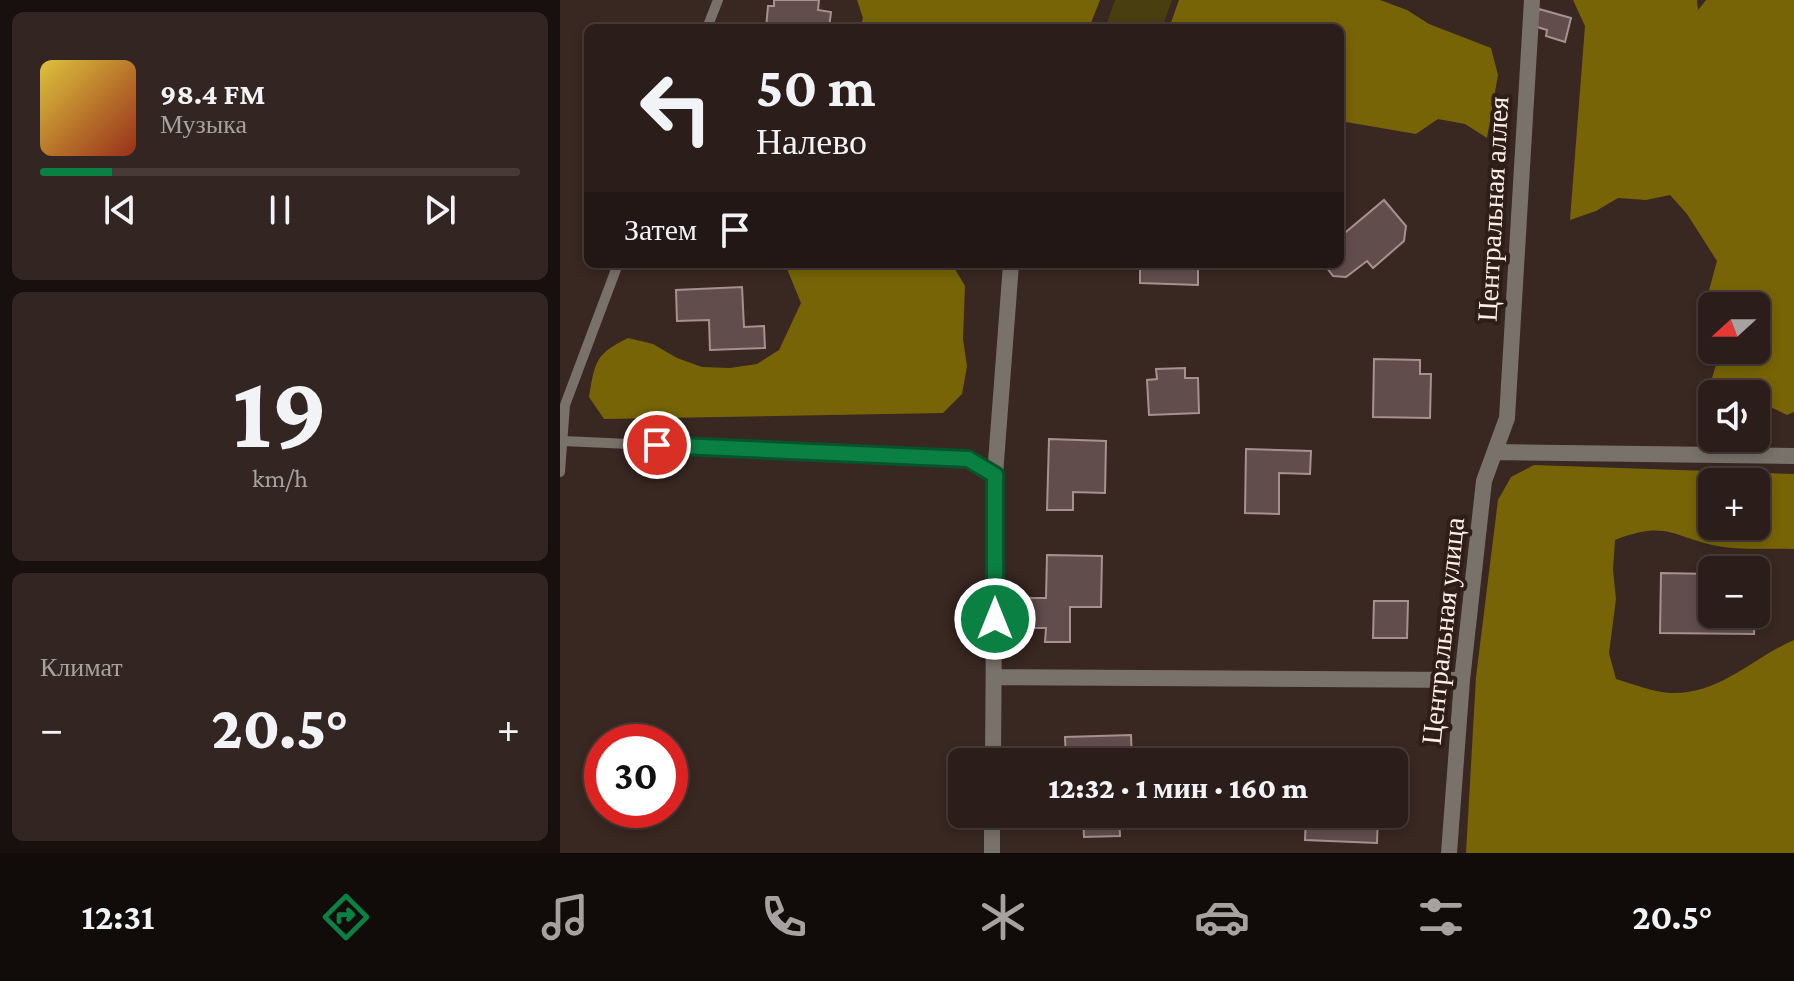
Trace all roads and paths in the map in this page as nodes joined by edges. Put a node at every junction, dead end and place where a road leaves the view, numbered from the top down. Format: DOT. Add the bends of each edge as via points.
graph roads {
  1 [pos="718,0"];
  2 [pos="1532,2"];
  3 [pos="709,24"];
  4 [pos="616,268"];
  5 [pos="1011,268"];
  6 [pos="1507,418"];
  7 [pos="563,441"];
  8 [pos="1495,452"];
  9 [pos="1794,456"];
  10 [pos="560,472"];
  11 [pos="995,475"];
  12 [pos="994,677"];
  13 [pos="1462,680"];
  14 [pos="993,748"];
  15 [pos="992,828"];
  16 [pos="992,853"];
  17 [pos="1449,853"];
  1 -- 3 [label="lane"];
  2 -- 6 [label="street, Центральная аллея"];
  4 -- 7 [label="lane" via="565,405"];
  5 -- 11 [label="street"];
  6 -- 8 [label="street, Центральная улица"];
  7 -- 10 [label="lane"];
  7 -- 11 [label="lane" via="968,459"];
  8 -- 9 [label="street"];
  8 -- 13 [label="street, Центральная улица" via="1484,481"];
  11 -- 12 [label="street"];
  12 -- 13 [label="street"];
  12 -- 14 [label="street"];
  13 -- 17 [label="street, Центральная улица"];
  15 -- 16 [label="street"];
}
